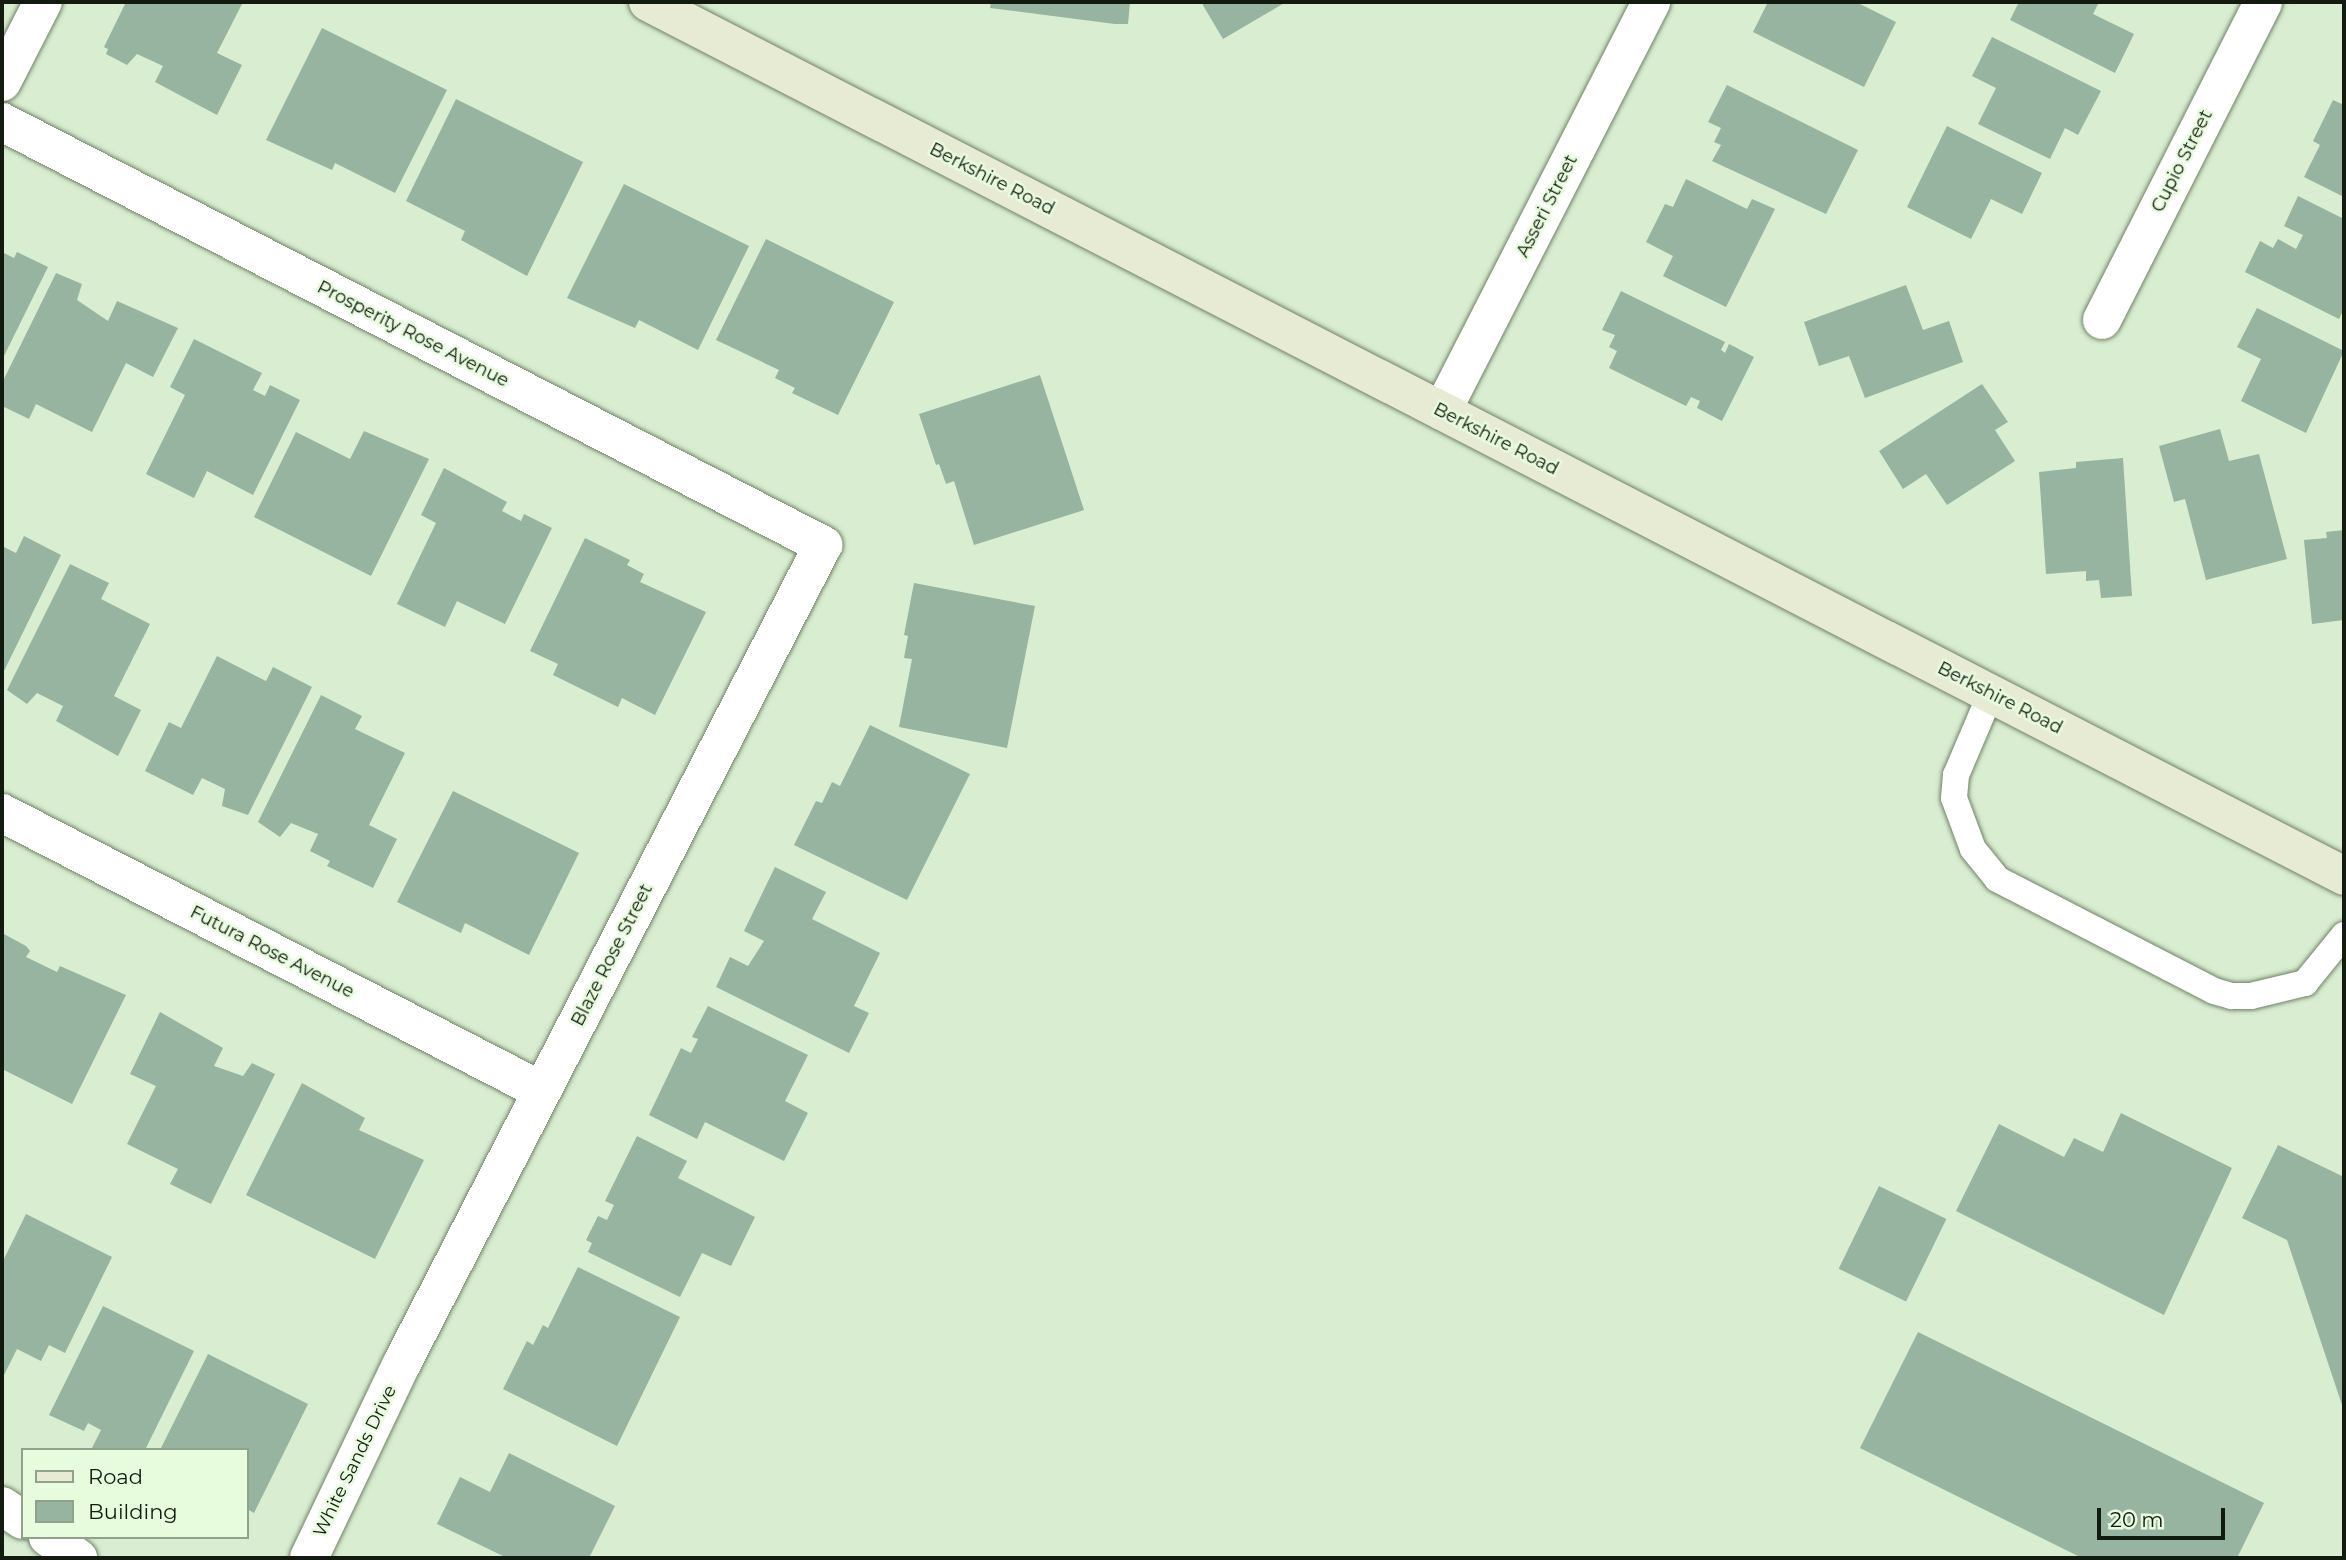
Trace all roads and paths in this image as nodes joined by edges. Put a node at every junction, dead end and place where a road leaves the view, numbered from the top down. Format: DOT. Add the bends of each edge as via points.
graph roads {
  1 [pos="43,2"];
  2 [pos="648,2"];
  3 [pos="1651,2"];
  4 [pos="2263,2"];
  5 [pos="2,82"];
  6 [pos="2,122"];
  7 [pos="2102,320"];
  8 [pos="1443,411"];
  9 [pos="823,545"];
  10 [pos="1991,693"];
  11 [pos="2,813"];
  12 [pos="2344,876"];
  13 [pos="2344,935"];
  14 [pos="542,1091"];
  15 [pos="401,1365"];
  16 [pos="2,1506"];
  17 [pos="21,1519"];
  18 [pos="51,1539"];
  19 [pos="78,1558"];
  20 [pos="309,1558"];
  1 -- 5 [label="street"];
  2 -- 8 [label="street, Berkshire Road"];
  3 -- 8 [label="street, Asseri Street"];
  4 -- 7 [label="street, Cupio Street"];
  6 -- 9 [label="street, Prosperity Rose Avenue"];
  8 -- 10 [label="street, Berkshire Road"];
  9 -- 14 [label="street, Blaze Rose Street"];
  10 -- 12 [label="street, Berkshire Road"];
  10 -- 13 [label="lane" via="1956,775 1954,798 1973,849 1997,879 2214,991 2232,996 2264,994 2305,983"];
  11 -- 14 [label="street, Futura Rose Avenue"];
  14 -- 15 [label="street, Blaze Rose Street"];
  15 -- 20 [label="street, White Sands Drive"];
  16 -- 17 [label="street"];
  18 -- 19 [label="street"];
}
